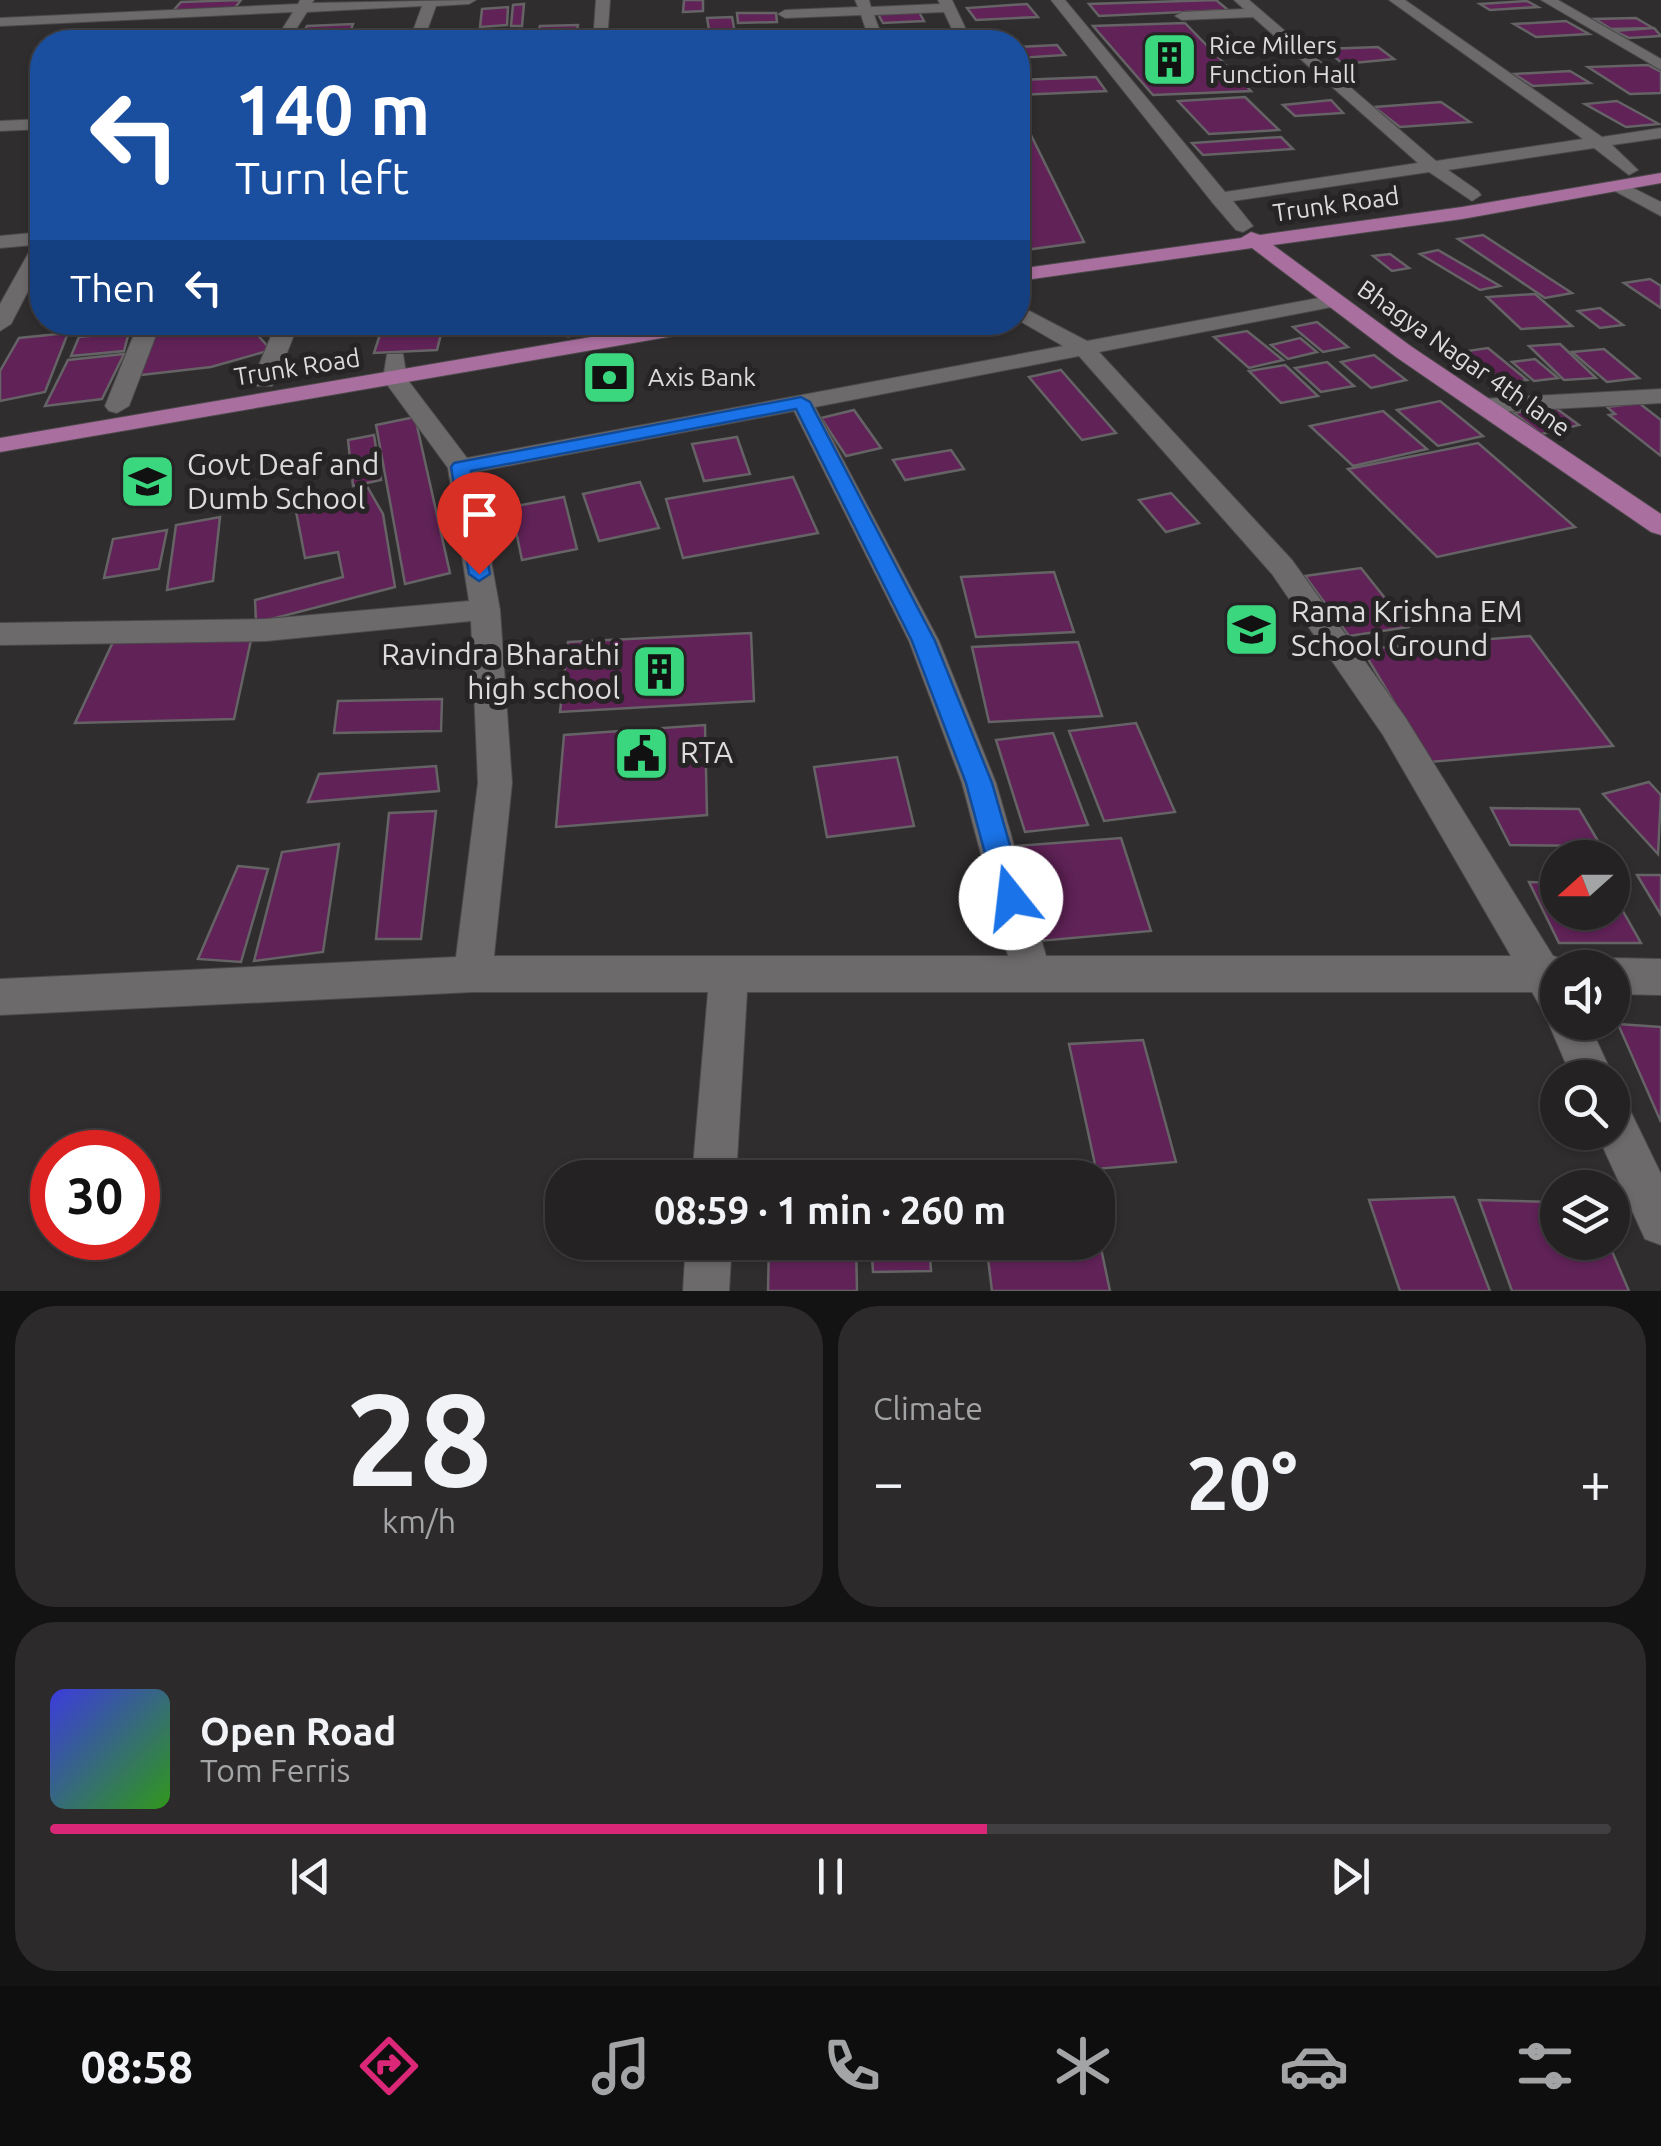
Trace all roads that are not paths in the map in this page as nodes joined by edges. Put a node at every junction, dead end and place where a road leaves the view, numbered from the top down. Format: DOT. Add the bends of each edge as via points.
graph roads {
  1 [pos="36,0"];
  2 [pos="167,0"];
  3 [pos="469,0"];
  4 [pos="604,0"];
  5 [pos="1058,0"];
  6 [pos="1241,0"];
  7 [pos="1396,0"];
  8 [pos="1548,0"];
  9 [pos="430,1"];
  10 [pos="356,3"];
  11 [pos="947,4"];
  12 [pos="305,5"];
  13 [pos="864,5"];
  14 [pos="783,7"];
  15 [pos="1256,14"];
  16 [pos="1182,16"];
  17 [pos="3,22"];
  18 [pos="31,22"];
  19 [pos="162,23"];
  20 [pos="289,30"];
  21 [pos="420,30"];
  22 [pos="601,30"];
  23 [pos="873,30"];
  24 [pos="959,30"];
  25 [pos="10,40"];
  26 [pos="1661,65"];
  27 [pos="30,125"];
  28 [pos="0,126"];
  29 [pos="1661,133"];
  30 [pos="1598,142"];
  31 [pos="1661,164"];
  32 [pos="1433,167"];
  33 [pos="1624,178"];
  34 [pos="1661,178"];
  35 [pos="1472,195"];
  36 [pos="1219,198"];
  37 [pos="1661,210"];
  38 [pos="1249,235"];
  39 [pos="30,239"];
  40 [pos="0,242"];
  41 [pos="1030,256"];
  42 [pos="30,268"];
  43 [pos="1030,273"];
  44 [pos="1334,301"];
  45 [pos="1030,319"];
  46 [pos="0,324"];
  47 [pos="145,335"];
  48 [pos="283,335"];
  49 [pos="533,335"];
  50 [pos="630,335"];
  51 [pos="1084,348"];
  52 [pos="395,369"];
  53 [pos="264,381"];
  54 [pos="1661,396"];
  55 [pos="801,402"];
  56 [pos="118,406"];
  57 [pos="1481,406"];
  58 [pos="0,424"];
  59 [pos="0,445"];
  60 [pos="461,467"];
  61 [pos="1661,526"];
  62 [pos="485,610"];
  63 [pos="0,634"];
  64 [pos="1540,962"];
  65 [pos="474,974"];
  66 [pos="729,974"];
  67 [pos="1032,974"];
  68 [pos="1630,976"];
  69 [pos="1661,977"];
  70 [pos="1540,983"];
  71 [pos="0,997"];
  72 [pos="1627,1150"];
  73 [pos="715,1160"];
  74 [pos="1661,1223"];
  75 [pos="708,1260"];
  76 [pos="706,1291"];
  1 -- 17 [label="street"];
  2 -- 19 [label="street"];
  3 -- 9 [label="street"];
  4 -- 22 [label="street"];
  5 -- 36 [label="street"];
  6 -- 15 [label="street"];
  7 -- 30 [label="street"];
  8 -- 26 [label="street"];
  9 -- 10 [label="street"];
  9 -- 21 [label="street"];
  10 -- 12 [label="street"];
  11 -- 13 [label="street"];
  11 -- 24 [label="street"];
  12 -- 19 [label="street"];
  12 -- 20 [label="street"];
  13 -- 14 [label="street"];
  13 -- 23 [label="street"];
  15 -- 16 [label="street"];
  15 -- 32 [label="street"];
  17 -- 18 [label="street"];
  18 -- 19 [label="street"];
  18 -- 25 [label="street"];
  27 -- 28 [label="street"];
  29 -- 30 [label="street"];
  30 -- 32 [label="street"];
  30 -- 33 [label="street"];
  31 -- 33 [label="main road"];
  32 -- 35 [label="street"];
  32 -- 36 [label="street"];
  33 -- 34 [label="main road, Trunk Road"];
  33 -- 35 [label="main road"];
  33 -- 37 [label="street"];
  33 -- 38 [label="main road, Trunk Road"];
  35 -- 38 [label="main road"];
  36 -- 38 [label="street"];
  38 -- 41 [label="main road"];
  38 -- 43 [label="main road, Trunk Road"];
  38 -- 44 [label="main road, Bhagya Nagar 4th lane"];
  39 -- 40 [label="street"];
  42 -- 46 [label="street"];
  44 -- 51 [label="street"];
  44 -- 57 [label="main road, Bhagya Nagar 4th lane"];
  45 -- 51 [label="street"];
  47 -- 56 [label="street"];
  48 -- 53 [label="street"];
  49 -- 52 [label="main road"];
  50 -- 52 [label="main road, Trunk Road"];
  51 -- 55 [label="street"];
  51 -- 64 [label="street" via="1282,566 1394,726"];
  52 -- 53 [label="main road"];
  52 -- 59 [label="main road, Trunk Road"];
  52 -- 60 [label="street"];
  53 -- 56 [label="main road"];
  54 -- 57 [label="street"];
  55 -- 60 [label="street"];
  55 -- 67 [label="street" via="924,641 979,783"];
  56 -- 58 [label="main road"];
  57 -- 61 [label="main road, Bhagya Nagar 4th lane"];
  60 -- 62 [label="street"];
  62 -- 63 [label="street" via="266,630"];
  62 -- 65 [label="street" via="494,783"];
  65 -- 66 [label="street"];
  65 -- 71 [label="street"];
  66 -- 67 [label="street"];
  66 -- 73 [label="street"];
  67 -- 70 [label="street"];
  68 -- 69 [label="street"];
  72 -- 74 [label="street"];
  75 -- 76 [label="street"];
}
